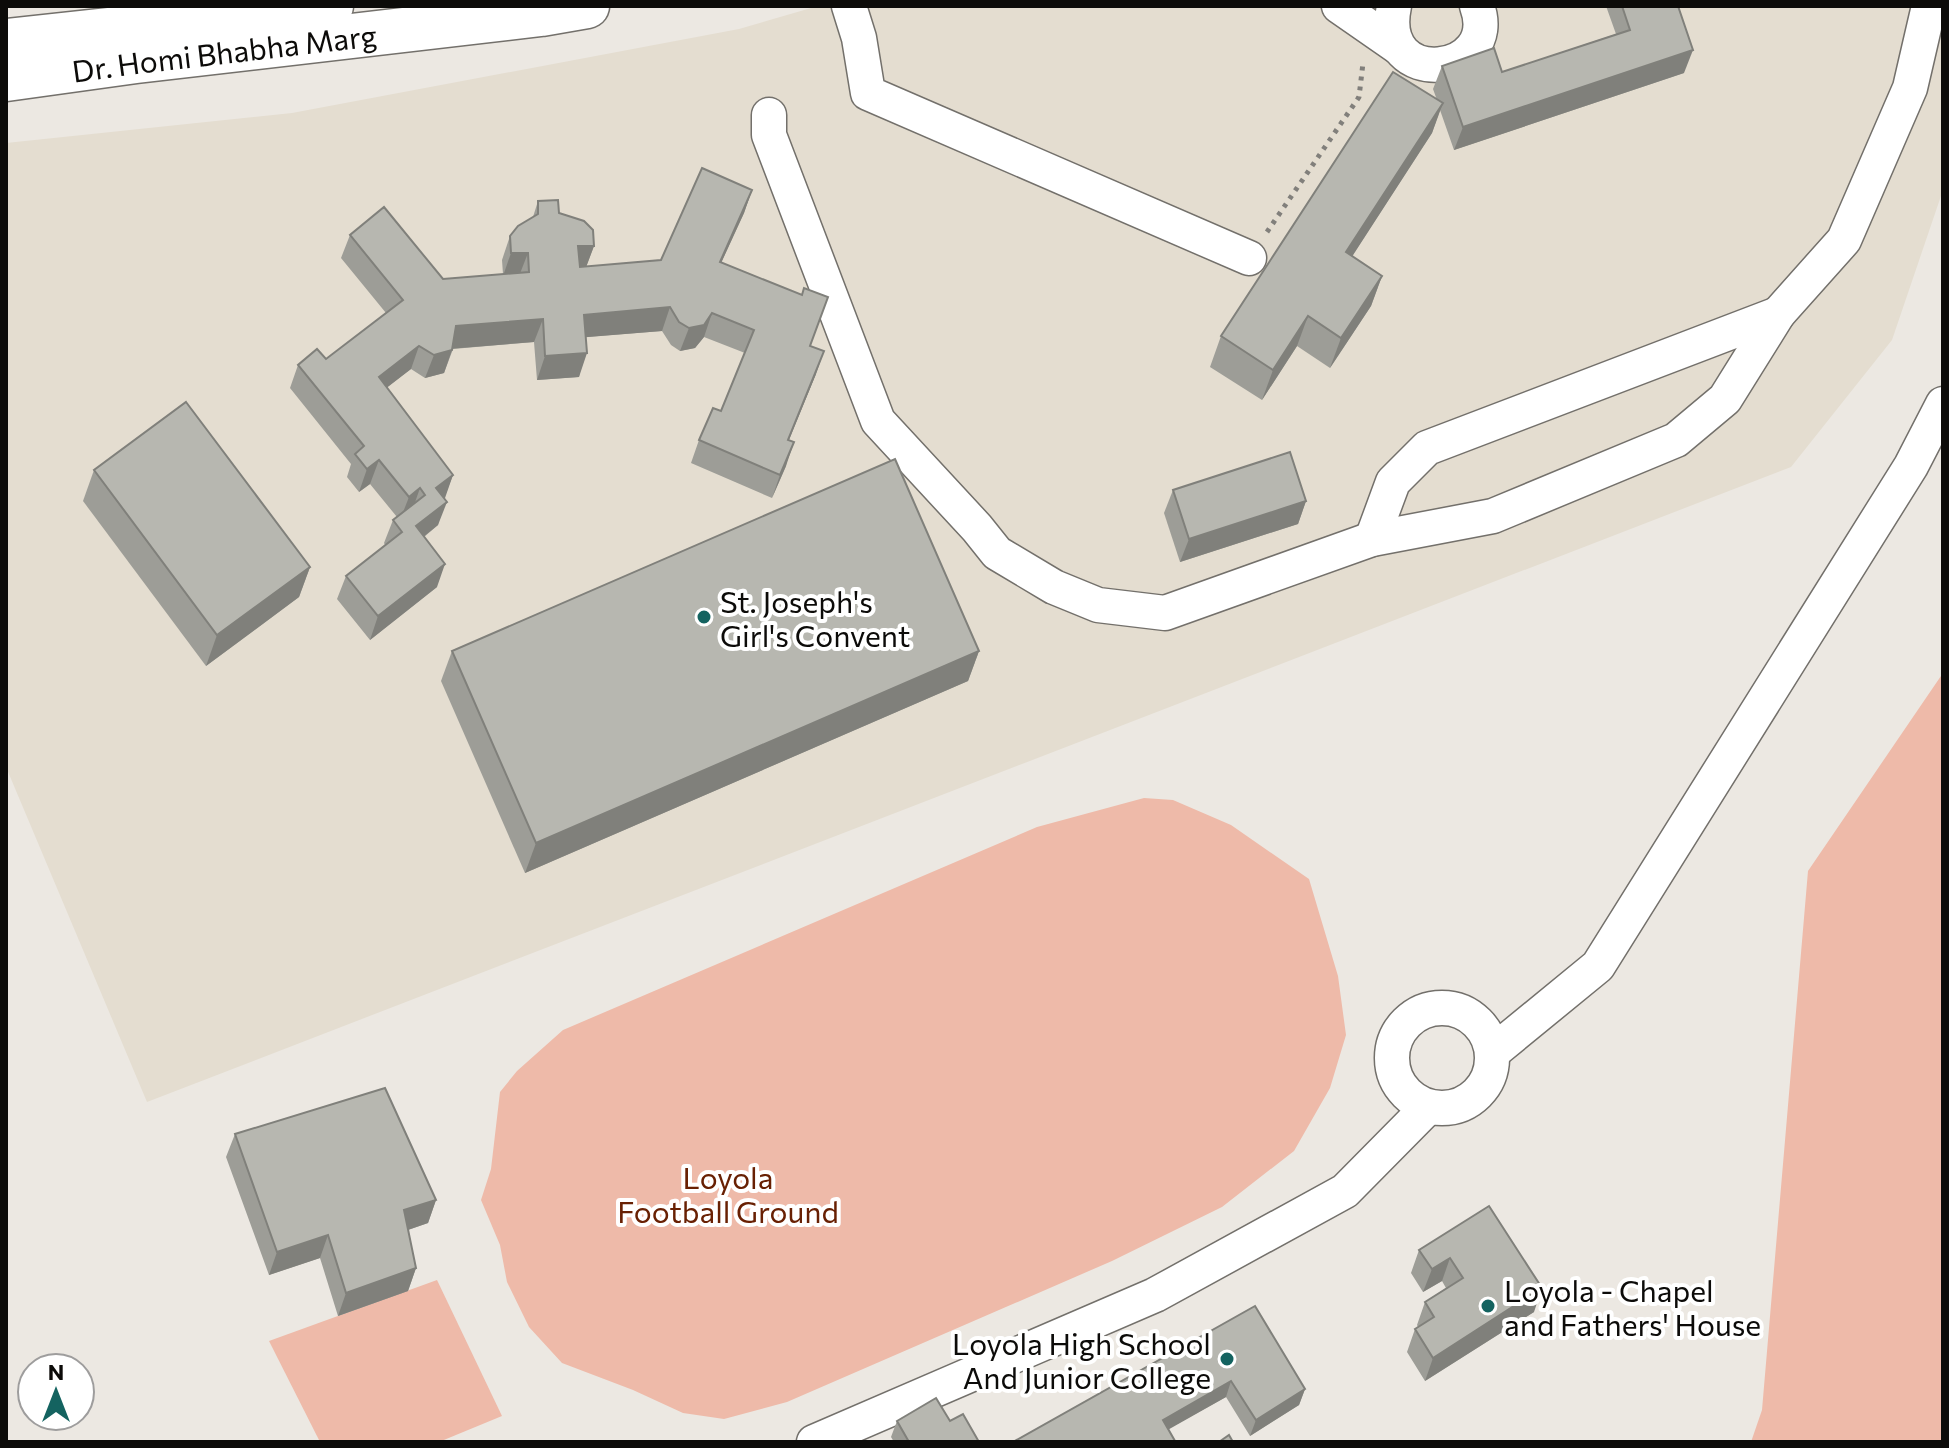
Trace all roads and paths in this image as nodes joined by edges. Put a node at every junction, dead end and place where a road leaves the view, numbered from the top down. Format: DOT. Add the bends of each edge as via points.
graph roads {
  1 [pos="331,6"];
  2 [pos="587,6"];
  3 [pos="849,6"];
  4 [pos="1339,6"];
  5 [pos="1477,6"];
  6 [pos="1929,6"];
  7 [pos="1381,16"];
  8 [pos="6,41"];
  9 [pos="6,79"];
  10 [pos="769,115"];
  11 [pos="1249,258"];
  12 [pos="1778,314"];
  13 [pos="1943,404"];
  14 [pos="1372,539"];
  15 [pos="1493,1052"];
  16 [pos="1428,1107"];
  17 [pos="814,1442"];
  1 -- 8 [label="main road, Dr. Homi Bhabha Marg"];
  2 -- 9 [label="main road, Dr. Homi Bhabha Marg"];
  3 -- 11 [label="lane" via="868,93"];
  4 -- 7 [label="lane"];
  5 -- 7 [label="lane" via="1480,29 1475,44 1452,63 1438,66 1409,58"];
  6 -- 12 [label="lane" via="1910,88 1844,240"];
  7 -- 11 [label="path" via="1359,97"];
  10 -- 14 [label="lane" via="769,135 878,421 997,553 1054,587 1098,605 1165,613"];
  12 -- 14 [label="lane" via="1427,448 1393,482"];
  12 -- 14 [label="lane" via="1725,399 1676,440 1493,516"];
  13 -- 15 [label="lane" via="1911,466 1598,966"];
  15 -- 16 [label="lane" via="1486,1084 1475,1096 1461,1105"];
  15 -- 16 [label="lane" via="1478,1022 1448,1008 1416,1015 1403,1026 1395,1040 1394,1073 1407,1094"];
  16 -- 17 [label="lane" via="1345,1191 1155,1295"];
}
